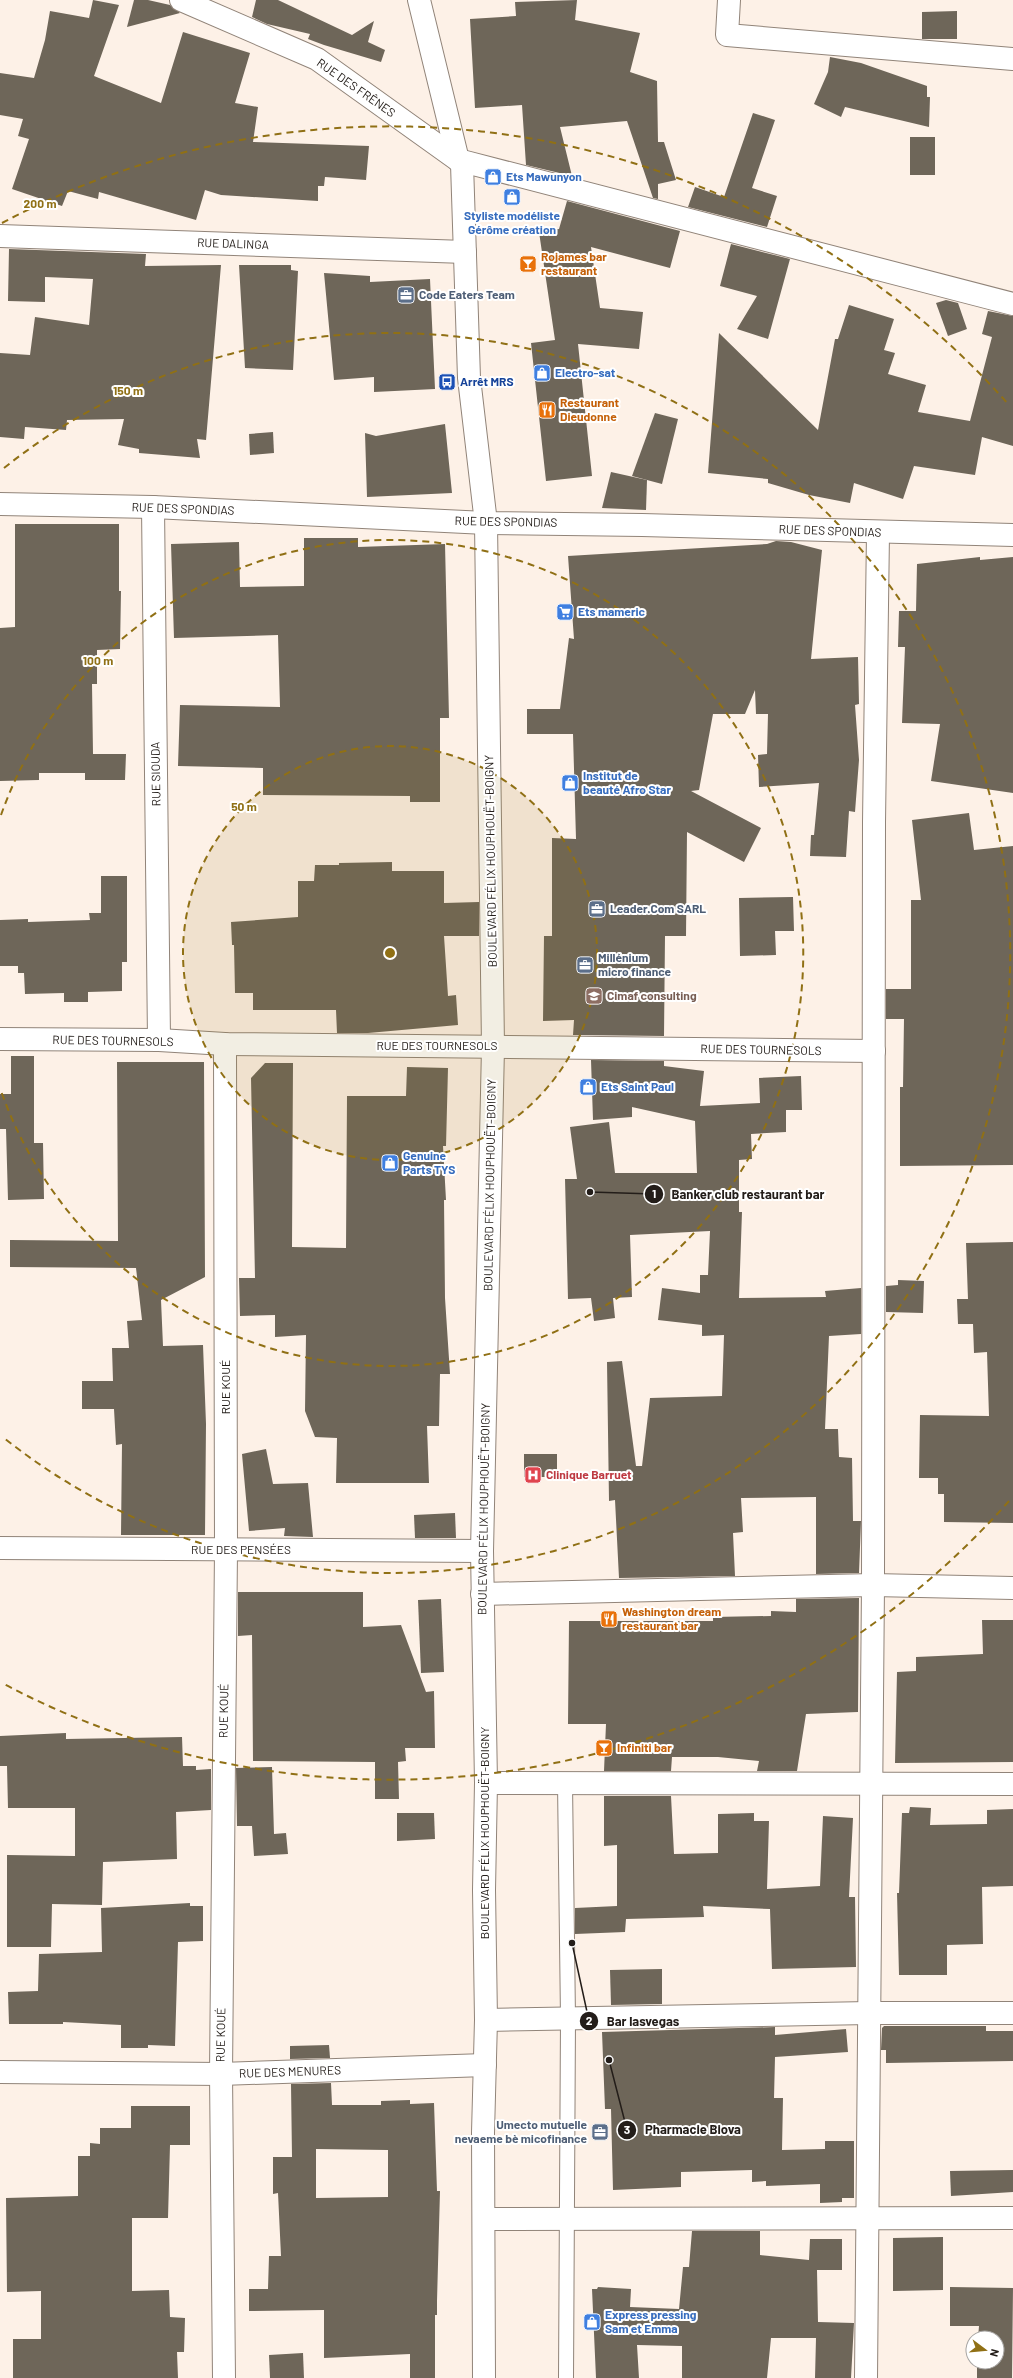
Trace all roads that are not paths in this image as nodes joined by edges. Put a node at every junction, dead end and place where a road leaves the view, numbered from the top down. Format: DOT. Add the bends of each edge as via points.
graph roads {
  1 [pos="181,0"];
  2 [pos="418,0"];
  3 [pos="729,0"];
  4 [pos="1013,59"];
  5 [pos="458,160"];
  6 [pos="0,236"];
  7 [pos="465,252"];
  8 [pos="1013,304"];
  9 [pos="0,504"];
  10 [pos="153,507"];
  11 [pos="486,523"];
  12 [pos="878,533"];
  13 [pos="1013,535"];
  14 [pos="0,1039"];
  15 [pos="159,1040"];
  16 [pos="225,1044"];
  17 [pos="493,1046"];
  18 [pos="874,1051"];
  19 [pos="0,1548"];
  20 [pos="226,1550"];
  21 [pos="482,1551"];
  22 [pos="874,1585"];
  23 [pos="1013,1588"];
  24 [pos="482,1594"];
  25 [pos="486,1783"];
  26 [pos="565,1783"];
  27 [pos="870,1784"];
  28 [pos="1013,1784"];
  29 [pos="869,2013"];
  30 [pos="1013,2013"];
  31 [pos="568,2019"];
  32 [pos="486,2020"];
  33 [pos="485,2065"];
  34 [pos="0,2072"];
  35 [pos="221,2074"];
  36 [pos="1013,2218"];
  37 [pos="485,2219"];
  38 [pos="568,2220"];
  39 [pos="866,2220"];
  40 [pos="224,2378"];
  41 [pos="484,2378"];
  42 [pos="566,2378"];
  43 [pos="866,2378"];
  1 -- 5 [label="street, RUE DES FRÊNES" via="317,59"];
  2 -- 5 [label="street, BOULEVARD FÉLIX HOUPHOUËT-BOIGNY"];
  3 -- 4 [label="street" via="727,35"];
  5 -- 7 [label="street, BOULEVARD FÉLIX HOUPHOUËT-BOIGNY" via="462,164"];
  5 -- 8 [label="street"];
  6 -- 7 [label="street, RUE DALINGA"];
  7 -- 11 [label="street, BOULEVARD FÉLIX HOUPHOUËT-BOIGNY" via="469,378"];
  9 -- 10 [label="street, RUE DES SPONDIAS"];
  10 -- 11 [label="street, RUE DES SPONDIAS"];
  10 -- 15 [label="street, RUE SIOUDA"];
  11 -- 12 [label="street, RUE DES SPONDIAS"];
  11 -- 17 [label="street, BOULEVARD FÉLIX HOUPHOUËT-BOIGNY"];
  12 -- 13 [label="street, RUE DES SPONDIAS"];
  12 -- 18 [label="street"];
  14 -- 15 [label="street, RUE DES TOURNESOLS"];
  15 -- 16 [label="street, RUE DES TOURNESOLS"];
  16 -- 17 [label="street, RUE DES TOURNESOLS"];
  16 -- 20 [label="street, RUE KOUÉ"];
  17 -- 18 [label="street, RUE DES TOURNESOLS"];
  17 -- 21 [label="street, BOULEVARD FÉLIX HOUPHOUËT-BOIGNY"];
  18 -- 22 [label="street"];
  19 -- 20 [label="street, RUE DES PENSÉES"];
  20 -- 21 [label="street, RUE DES PENSÉES"];
  20 -- 35 [label="street, RUE KOUÉ"];
  21 -- 24 [label="street, BOULEVARD FÉLIX HOUPHOUËT-BOIGNY"];
  22 -- 23 [label="street"];
  22 -- 24 [label="street"];
  22 -- 27 [label="street"];
  24 -- 25 [label="street, BOULEVARD FÉLIX HOUPHOUËT-BOIGNY"];
  25 -- 26 [label="street"];
  25 -- 32 [label="street, BOULEVARD FÉLIX HOUPHOUËT-BOIGNY"];
  26 -- 27 [label="street"];
  26 -- 31 [label="lane"];
  27 -- 28 [label="street"];
  27 -- 29 [label="street"];
  29 -- 30 [label="street"];
  29 -- 31 [label="street"];
  29 -- 39 [label="street"];
  31 -- 32 [label="street"];
  31 -- 38 [label="lane"];
  32 -- 33 [label="street, BOULEVARD FÉLIX HOUPHOUËT-BOIGNY"];
  33 -- 35 [label="street, RUE DES MENURES"];
  33 -- 37 [label="street, BOULEVARD FÉLIX HOUPHOUËT-BOIGNY"];
  34 -- 35 [label="street, RUE DES MENURES"];
  35 -- 40 [label="street, RUE KOUÉ"];
  36 -- 39 [label="street"];
  37 -- 38 [label="street"];
  37 -- 41 [label="street, BOULEVARD FÉLIX HOUPHOUËT-BOIGNY"];
  38 -- 39 [label="street"];
  38 -- 42 [label="lane"];
  39 -- 43 [label="street"];
}
